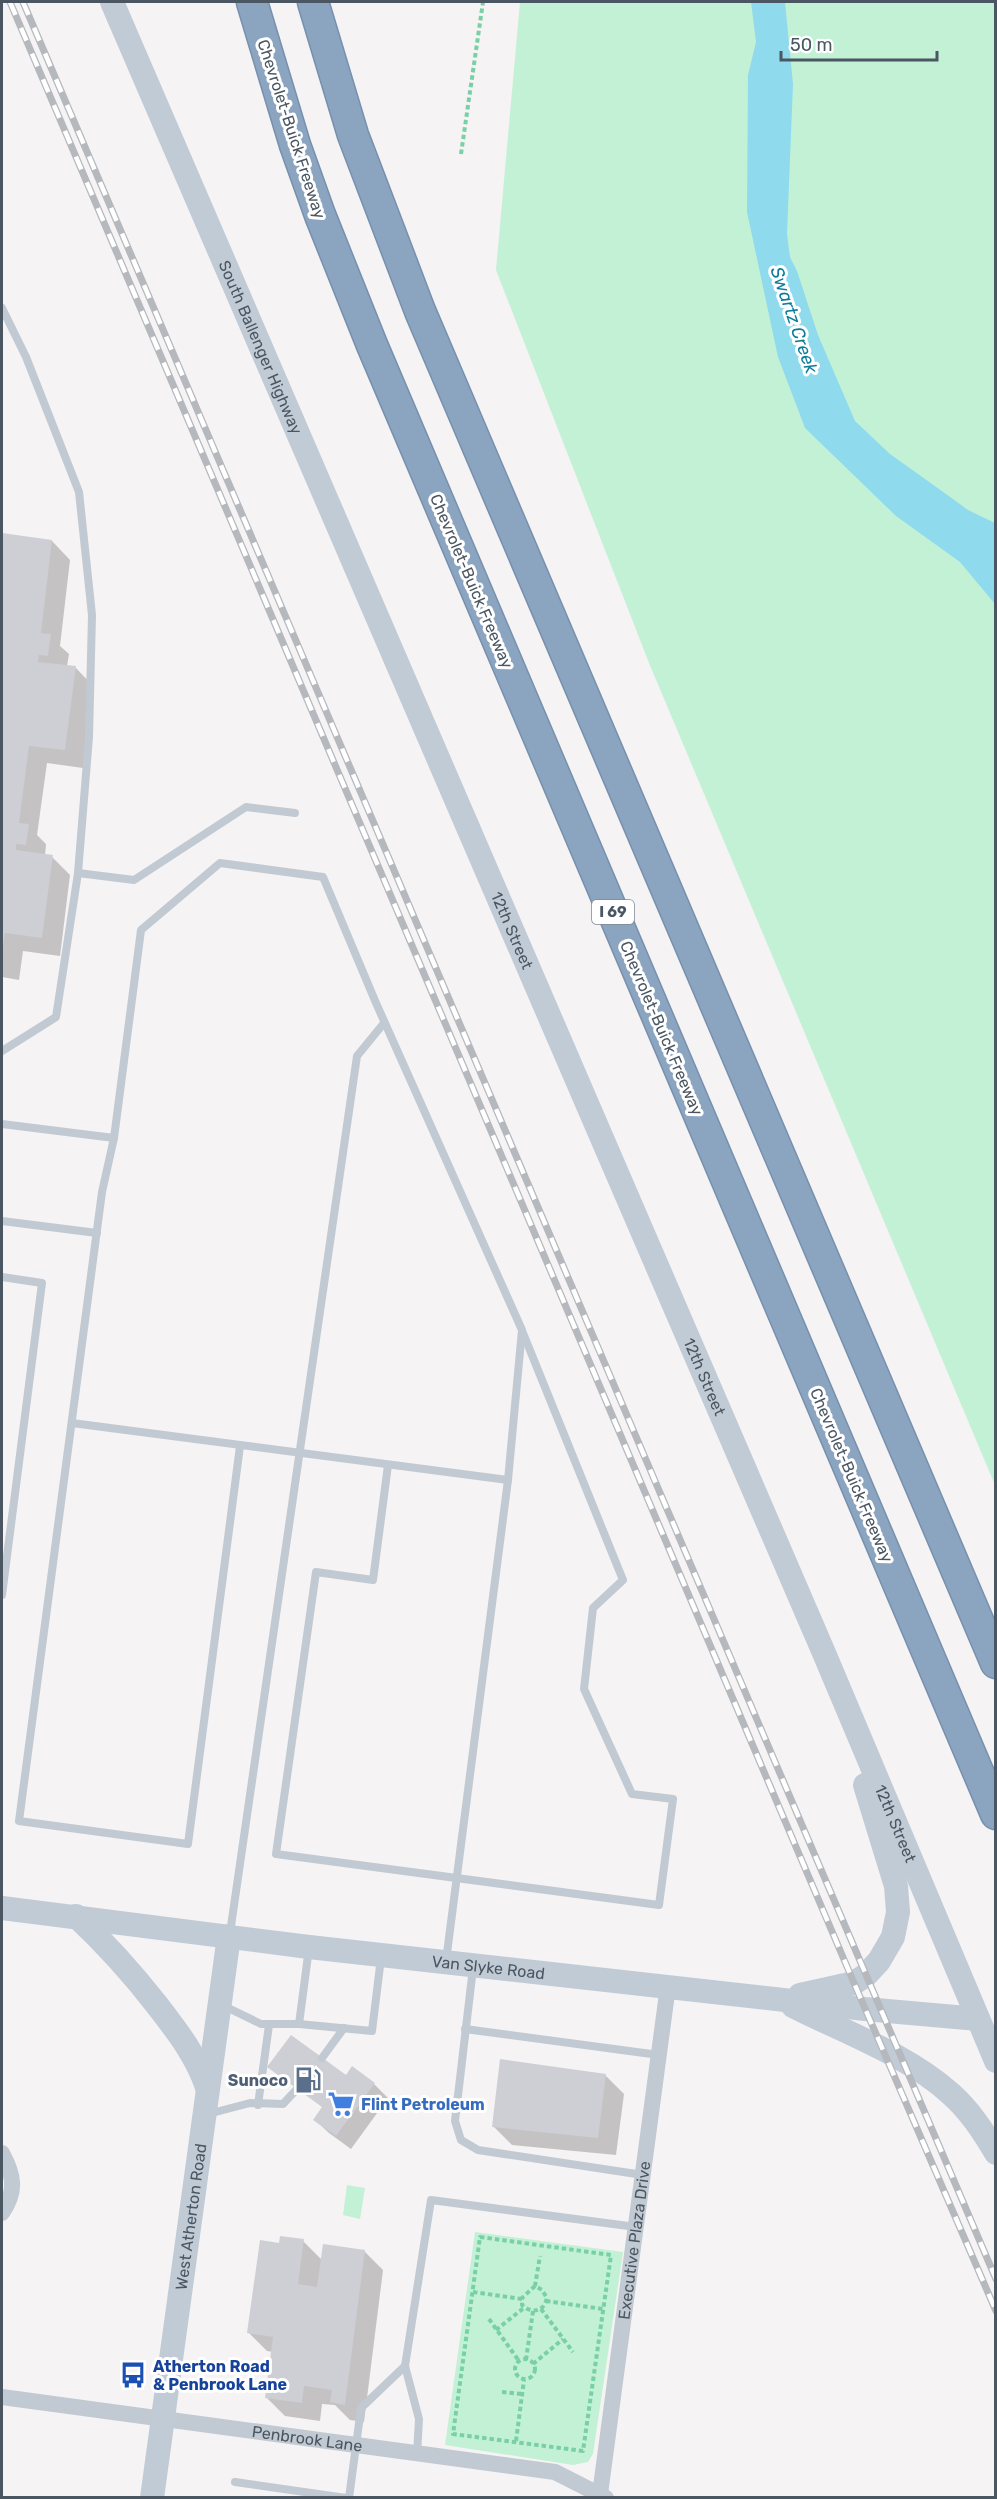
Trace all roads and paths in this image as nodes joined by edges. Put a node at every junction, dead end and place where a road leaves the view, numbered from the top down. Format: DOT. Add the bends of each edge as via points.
graph roads {
  1 [pos="112,2"];
  2 [pos="252,2"];
  3 [pos="313,2"];
  4 [pos="483,2"];
  5 [pos="462,154"];
  6 [pos="2,308"];
  7 [pos="409,694"];
  8 [pos="295,813"];
  9 [pos="78,873"];
  10 [pos="384,1023"];
  11 [pos="2,1051"];
  12 [pos="2,1124"];
  13 [pos="114,1138"];
  14 [pos="2,1221"];
  15 [pos="97,1233"];
  16 [pos="2,1277"];
  17 [pos="522,1330"];
  18 [pos="72,1424"];
  19 [pos="240,1446"];
  20 [pos="299,1453"];
  21 [pos="388,1465"];
  22 [pos="508,1480"];
  23 [pos="2,1595"];
  24 [pos="824,1653"];
  25 [pos="996,1663"];
  26 [pos="996,1814"];
  27 [pos="456,1878"];
  28 [pos="2,1908"];
  29 [pos="76,1916"];
  30 [pos="229,1936"];
  31 [pos="309,1947"];
  32 [pos="381,1955"];
  33 [pos="446,1962"];
  34 [pos="473,1965"];
  35 [pos="668,1986"];
  36 [pos="780,1999"];
  37 [pos="220,2003"];
  38 [pos="978,2019"];
  39 [pos="298,2024"];
  40 [pos="269,2025"];
  41 [pos="344,2028"];
  42 [pos="465,2029"];
  43 [pos="659,2055"];
  44 [pos="322,2058"];
  45 [pos="996,2061"];
  46 [pos="297,2089"];
  47 [pos="208,2090"];
  48 [pos="258,2104"];
  49 [pos="204,2115"];
  50 [pos="2,2153"];
  51 [pos="996,2153"];
  52 [pos="643,2175"];
  53 [pos="2,2213"];
  54 [pos="636,2226"];
  55 [pos="540,2256"];
  56 [pos="609,2260"];
  57 [pos="535,2286"];
  58 [pos="473,2292"];
  59 [pos="522,2299"];
  60 [pos="546,2301"];
  61 [pos="525,2307"];
  62 [pos="541,2309"];
  63 [pos="603,2309"];
  64 [pos="533,2312"];
  65 [pos="489,2319"];
  66 [pos="496,2330"];
  67 [pos="563,2339"];
  68 [pos="573,2352"];
  69 [pos="526,2360"];
  70 [pos="519,2361"];
  71 [pos="533,2364"];
  72 [pos="405,2366"];
  73 [pos="524,2379"];
  74 [pos="502,2391"];
  75 [pos="522,2394"];
  76 [pos="2,2397"];
  77 [pos="163,2419"];
  78 [pos="516,2441"];
  79 [pos="356,2447"];
  80 [pos="417,2455"];
  81 [pos="236,2482"];
  82 [pos="603,2496"];
  83 [pos="152,2498"];
  84 [pos="347,2498"];
  1 -- 7 [label="street, South Ballenger Highway"];
  2 -- 26 [label="highway, Chevrolet-Buick Freeway / I 69" via="302,165 372,345"];
  3 -- 25 [label="highway" via="353,135 420,310"];
  4 -- 5 [label="path"];
  6 -- 9 [label="lane" via="26,357 79,492 92,615 89,737"];
  7 -- 24 [label="street, 12th Street"];
  8 -- 9 [label="lane" via="246,807 134,880"];
  9 -- 11 [label="lane" via="56,1017"];
  10 -- 13 [label="lane" via="323,877 220,863 141,930"];
  10 -- 17 [label="lane"];
  10 -- 20 [label="lane" via="357,1056"];
  12 -- 13 [label="lane"];
  13 -- 15 [label="lane"];
  14 -- 15 [label="lane"];
  15 -- 18 [label="lane"];
  16 -- 23 [label="lane" via="42,1284"];
  17 -- 22 [label="lane"];
  17 -- 27 [label="lane" via="623,1580 593,1608 584,1689 632,1794 673,1799 659,1905"];
  18 -- 19 [label="lane"];
  18 -- 19 [label="lane" via="19,1821 188,1844"];
  19 -- 20 [label="lane"];
  20 -- 21 [label="lane"];
  20 -- 30 [label="lane"];
  21 -- 22 [label="lane"];
  21 -- 27 [label="lane" via="373,1580 316,1572 276,1854"];
  22 -- 27 [label="lane"];
  24 -- 36 [label="street" via="896,1886 898,1912 893,1937 866,1975 854,1983"];
  24 -- 38 [label="street, 12th Street"];
  27 -- 33 [label="lane"];
  28 -- 29 [label="street, Van Slyke Road"];
  29 -- 30 [label="street, Van Slyke Road"];
  29 -- 47 [label="street" via="128,1969 186,2043"];
  30 -- 31 [label="street, Van Slyke Road"];
  30 -- 37 [label="street, West Atherton Road"];
  31 -- 32 [label="street, Van Slyke Road"];
  31 -- 39 [label="lane"];
  32 -- 33 [label="street, Van Slyke Road"];
  32 -- 41 [label="lane" via="372,2031"];
  33 -- 34 [label="street, Van Slyke Road"];
  34 -- 35 [label="street, Van Slyke Road"];
  34 -- 42 [label="lane"];
  35 -- 36 [label="street, Van Slyke Road"];
  35 -- 43 [label="street, Executive Plaza Drive"];
  36 -- 38 [label="street, Van Slyke Road"];
  36 -- 51 [label="street" via="920,2071 951,2094 981,2127"];
  37 -- 40 [label="lane"];
  37 -- 47 [label="street, West Atherton Road"];
  38 -- 45 [label="street, 12th Street"];
  39 -- 40 [label="lane"];
  39 -- 41 [label="lane"];
  40 -- 48 [label="lane"];
  41 -- 44 [label="lane"];
  42 -- 43 [label="lane"];
  42 -- 52 [label="lane" via="455,2121 461,2140 478,2150"];
  43 -- 52 [label="street, Executive Plaza Drive"];
  46 -- 48 [label="lane" via="283,2104"];
  47 -- 49 [label="street, West Atherton Road"];
  48 -- 49 [label="lane"];
  49 -- 77 [label="street, West Atherton Road"];
  50 -- 53 [label="street" via="13,2177"];
  52 -- 54 [label="street, Executive Plaza Drive"];
  54 -- 72 [label="lane" via="431,2200"];
  54 -- 82 [label="street, Executive Plaza Drive"];
  55 -- 57 [label="path"];
  56 -- 56 [label="path" via="583,2451 453,2434 480,2237 610,2255"];
  57 -- 59 [label="path"];
  57 -- 60 [label="path" via="542,2290"];
  58 -- 59 [label="path"];
  59 -- 61 [label="path"];
  60 -- 62 [label="path"];
  60 -- 63 [label="path"];
  61 -- 64 [label="path"];
  61 -- 66 [label="path"];
  62 -- 64 [label="path"];
  62 -- 67 [label="path"];
  64 -- 69 [label="path"];
  65 -- 66 [label="path"];
  66 -- 70 [label="path"];
  67 -- 68 [label="path"];
  67 -- 71 [label="path"];
  69 -- 70 [label="path"];
  69 -- 71 [label="path"];
  70 -- 73 [label="path" via="514,2371"];
  71 -- 73 [label="path" via="532,2377"];
  72 -- 79 [label="lane" via="361,2408"];
  72 -- 80 [label="lane" via="419,2419"];
  73 -- 75 [label="path"];
  74 -- 75 [label="path"];
  75 -- 78 [label="path"];
  76 -- 77 [label="street, Penbrook Lane"];
  77 -- 79 [label="street, Penbrook Lane"];
  77 -- 83 [label="street, West Atherton Road"];
  79 -- 80 [label="street, Penbrook Lane"];
  79 -- 84 [label="lane"];
  80 -- 82 [label="street, Penbrook Lane" via="555,2472"];
  81 -- 84 [label="lane"];
}
